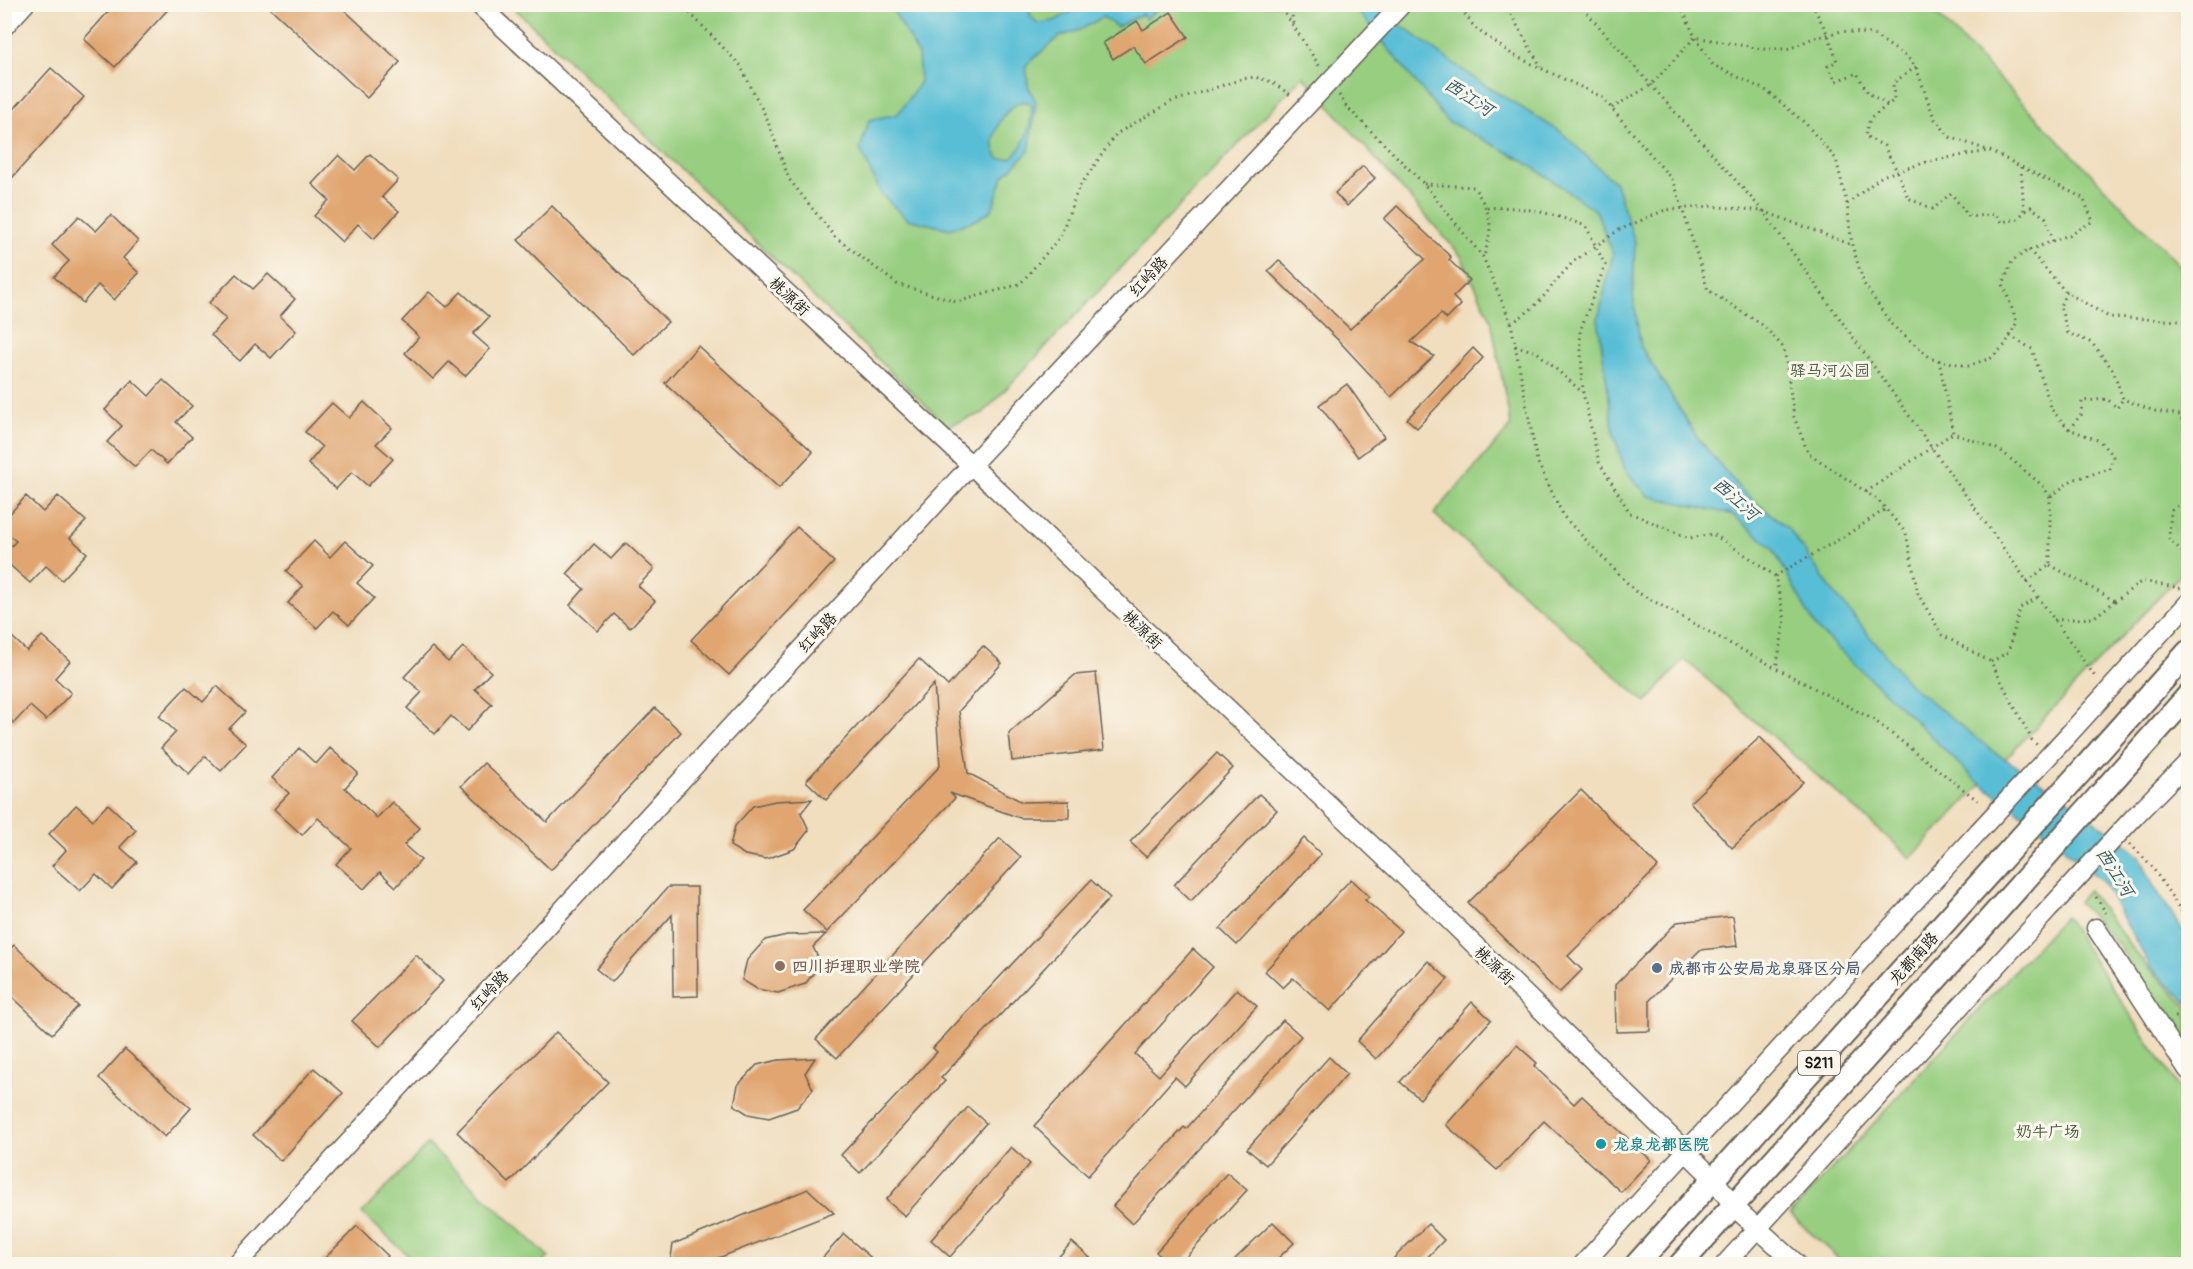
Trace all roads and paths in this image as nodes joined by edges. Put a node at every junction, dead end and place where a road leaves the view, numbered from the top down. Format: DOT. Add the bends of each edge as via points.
graph roads {
  1 [pos="25,4"];
  2 [pos="478,4"];
  3 [pos="674,4"];
  4 [pos="1279,4"];
  5 [pos="1291,4"];
  6 [pos="1402,4"];
  7 [pos="1458,4"];
  8 [pos="1505,4"];
  9 [pos="1579,4"];
  10 [pos="1680,4"];
  11 [pos="1812,4"];
  12 [pos="1293,26"];
  13 [pos="4,27"];
  14 [pos="1828,35"];
  15 [pos="1695,37"];
  16 [pos="1916,67"];
  17 [pos="1542,68"];
  18 [pos="1330,82"];
  19 [pos="1651,85"];
  20 [pos="1888,105"];
  21 [pos="1307,107"];
  22 [pos="1612,108"];
  23 [pos="1990,151"];
  24 [pos="2021,167"];
  25 [pos="1897,171"];
  26 [pos="1424,184"];
  27 [pos="1847,204"];
  28 [pos="1487,208"];
  29 [pos="1763,211"];
  30 [pos="2024,212"];
  31 [pos="2053,241"];
  32 [pos="1852,245"];
  33 [pos="2029,250"];
  34 [pos="1483,257"];
  35 [pos="2066,292"];
  36 [pos="1510,323"];
  37 [pos="2188,326"];
  38 [pos="2010,336"];
  39 [pos="1515,346"];
  40 [pos="1939,360"];
  41 [pos="1583,393"];
  42 [pos="2123,399"];
  43 [pos="2069,429"];
  44 [pos="1953,433"];
  45 [pos="2188,433"];
  46 [pos="1932,448"];
  47 [pos="971,465"];
  48 [pos="1866,492"];
  49 [pos="2050,497"];
  50 [pos="2188,500"];
  51 [pos="1886,509"];
  52 [pos="2188,557"];
  53 [pos="2050,565"];
  54 [pos="1775,576"];
  55 [pos="2188,579"];
  56 [pos="2027,582"];
  57 [pos="2038,597"];
  58 [pos="2115,601"];
  59 [pos="2188,603"];
  60 [pos="2054,620"];
  61 [pos="2188,652"];
  62 [pos="1991,662"];
  63 [pos="1776,668"];
  64 [pos="2106,693"];
  65 [pos="2188,696"];
  66 [pos="2040,748"];
  67 [pos="2188,762"];
  68 [pos="2182,784"];
  69 [pos="1984,806"];
  70 [pos="2126,839"];
  71 [pos="2188,921"];
  72 [pos="2096,928"];
  73 [pos="2175,1017"];
  74 [pos="2188,1017"];
  75 [pos="2188,1070"];
  76 [pos="1685,1151"];
  77 [pos="1715,1180"];
  78 [pos="1734,1207"];
  79 [pos="1758,1229"];
  80 [pos="237,1264"];
  81 [pos="1583,1264"];
  82 [pos="1637,1264"];
  83 [pos="1681,1264"];
  84 [pos="1725,1264"];
  85 [pos="1797,1264"];
  1 -- 13 [label="street"];
  2 -- 47 [label="street, 桃源街"];
  3 -- 21 [label="path" via="688,11 740,65 767,118 789,179 835,237 897,284 957,302 1020,284 1060,237 1078,189 1116,134 1170,102 1256,76 1272,82"];
  4 -- 12 [label="path"];
  5 -- 12 [label="path"];
  6 -- 18 [label="street, 红岭路"];
  7 -- 17 [label="path" via="1475,28 1513,55"];
  8 -- 17 [label="path"];
  9 -- 19 [label="path"];
  10 -- 15 [label="path"];
  11 -- 14 [label="path"];
  12 -- 18 [label="path"];
  14 -- 15 [label="path" via="1789,49 1762,49"];
  14 -- 16 [label="path" via="1842,31 1872,34"];
  14 -- 20 [label="path" via="1837,60 1828,66 1836,81 1857,73 1868,93"];
  15 -- 19 [label="path"];
  15 -- 27 [label="path" via="1713,65 1767,91 1806,124 1836,159"];
  16 -- 20 [label="path" via="1893,84 1894,100"];
  16 -- 23 [label="path" via="1934,118 1950,137"];
  17 -- 22 [label="path" via="1602,97"];
  18 -- 21 [label="street, 红岭路"];
  18 -- 26 [label="path" via="1346,106"];
  19 -- 22 [label="path"];
  19 -- 29 [label="path"];
  20 -- 25 [label="path" via="1870,119 1865,136 1884,146"];
  21 -- 47 [label="street, 红岭路"];
  22 -- 48 [label="path" via="1674,182 1708,290 1764,326 1784,348 1794,417 1808,453"];
  23 -- 24 [label="path"];
  23 -- 25 [label="path"];
  24 -- 30 [label="path"];
  24 -- 31 [label="path" via="2083,198 2093,221"];
  25 -- 27 [label="path" via="1882,176"];
  25 -- 30 [label="path" via="1908,198 1933,209 1951,193 1969,217 1995,214 2001,222 2019,219"];
  26 -- 28 [label="path" via="1474,187"];
  26 -- 34 [label="path"];
  27 -- 32 [label="path"];
  28 -- 34 [label="path" via="1491,233"];
  28 -- 41 [label="path" via="1509,206 1556,215 1586,226 1605,265 1580,331"];
  29 -- 32 [label="path"];
  29 -- 36 [label="path, bridge" via="1710,206 1665,210 1619,230 1574,261 1542,300"];
  29 -- 46 [label="path"];
  30 -- 31 [label="path" via="2031,207 2046,218"];
  31 -- 33 [label="path"];
  32 -- 40 [label="path" via="1864,284 1892,325 1932,359"];
  33 -- 35 [label="path"];
  33 -- 38 [label="path" via="2012,261 2003,284 2017,322"];
  34 -- 36 [label="path"];
  35 -- 37 [label="path" via="2109,317 2182,321"];
  35 -- 42 [label="path" via="2060,306 2068,333 2092,343 2113,370"];
  36 -- 39 [label="path"];
  38 -- 40 [label="path" via="1991,358 1968,366"];
  38 -- 43 [label="path" via="2032,349 2052,410"];
  39 -- 41 [label="path" via="1537,352"];
  39 -- 63 [label="path" via="1537,461 1564,517 1635,591"];
  40 -- 44 [label="path"];
  41 -- 54 [label="path" via="1599,462 1630,513 1689,538 1713,534"];
  42 -- 43 [label="path" via="2117,408 2107,399 2082,401 2081,415"];
  42 -- 45 [label="path" via="2154,411 2180,415"];
  43 -- 49 [label="path" via="2100,441 2114,457 2110,469 2072,480"];
  44 -- 46 [label="path"];
  44 -- 49 [label="path" via="2000,450 2043,486"];
  46 -- 48 [label="path"];
  46 -- 56 [label="path"];
  47 -- 76 [label="street, 桃源街" via="1402,874"];
  47 -- 80 [label="street, 红岭路"];
  48 -- 51 [label="path"];
  49 -- 53 [label="path"];
  50 -- 52 [label="path" via="2171,510 2169,539"];
  51 -- 54 [label="path"];
  51 -- 62 [label="path" via="1906,533 1918,594 1942,635"];
  53 -- 56 [label="path"];
  53 -- 58 [label="path"];
  54 -- 63 [label="path" via="1785,621"];
  55 -- 58 [label="path" via="2180,588 2142,581"];
  56 -- 57 [label="path"];
  57 -- 60 [label="path"];
  57 -- 62 [label="path" via="2020,608 2008,652"];
  58 -- 60 [label="path" via="2093,618"];
  59 -- 64 [label="street"];
  60 -- 64 [label="path"];
  61 -- 77 [label="main road, 龙都南路 / S211, bridge"];
  62 -- 66 [label="path"];
  63 -- 69 [label="path" via="1874,720"];
  64 -- 76 [label="street, bridge"];
  65 -- 78 [label="main road, 龙都南路 / S211, bridge"];
  67 -- 68 [label="street"];
  68 -- 79 [label="street, bridge" via="2135,816"];
  70 -- 71 [label="path" via="2150,864"];
  72 -- 75 [label="street"];
  73 -- 74 [label="path"];
  76 -- 77 [label="street, 桃源街"];
  76 -- 81 [label="street"];
  77 -- 78 [label="street, 桃源街"];
  77 -- 82 [label="main road, 龙都南路 / S211"];
  78 -- 79 [label="street, 桃源街"];
  78 -- 83 [label="main road, 龙都南路 / S211"];
  79 -- 84 [label="street"];
  79 -- 85 [label="street, 桃源街"];
}
